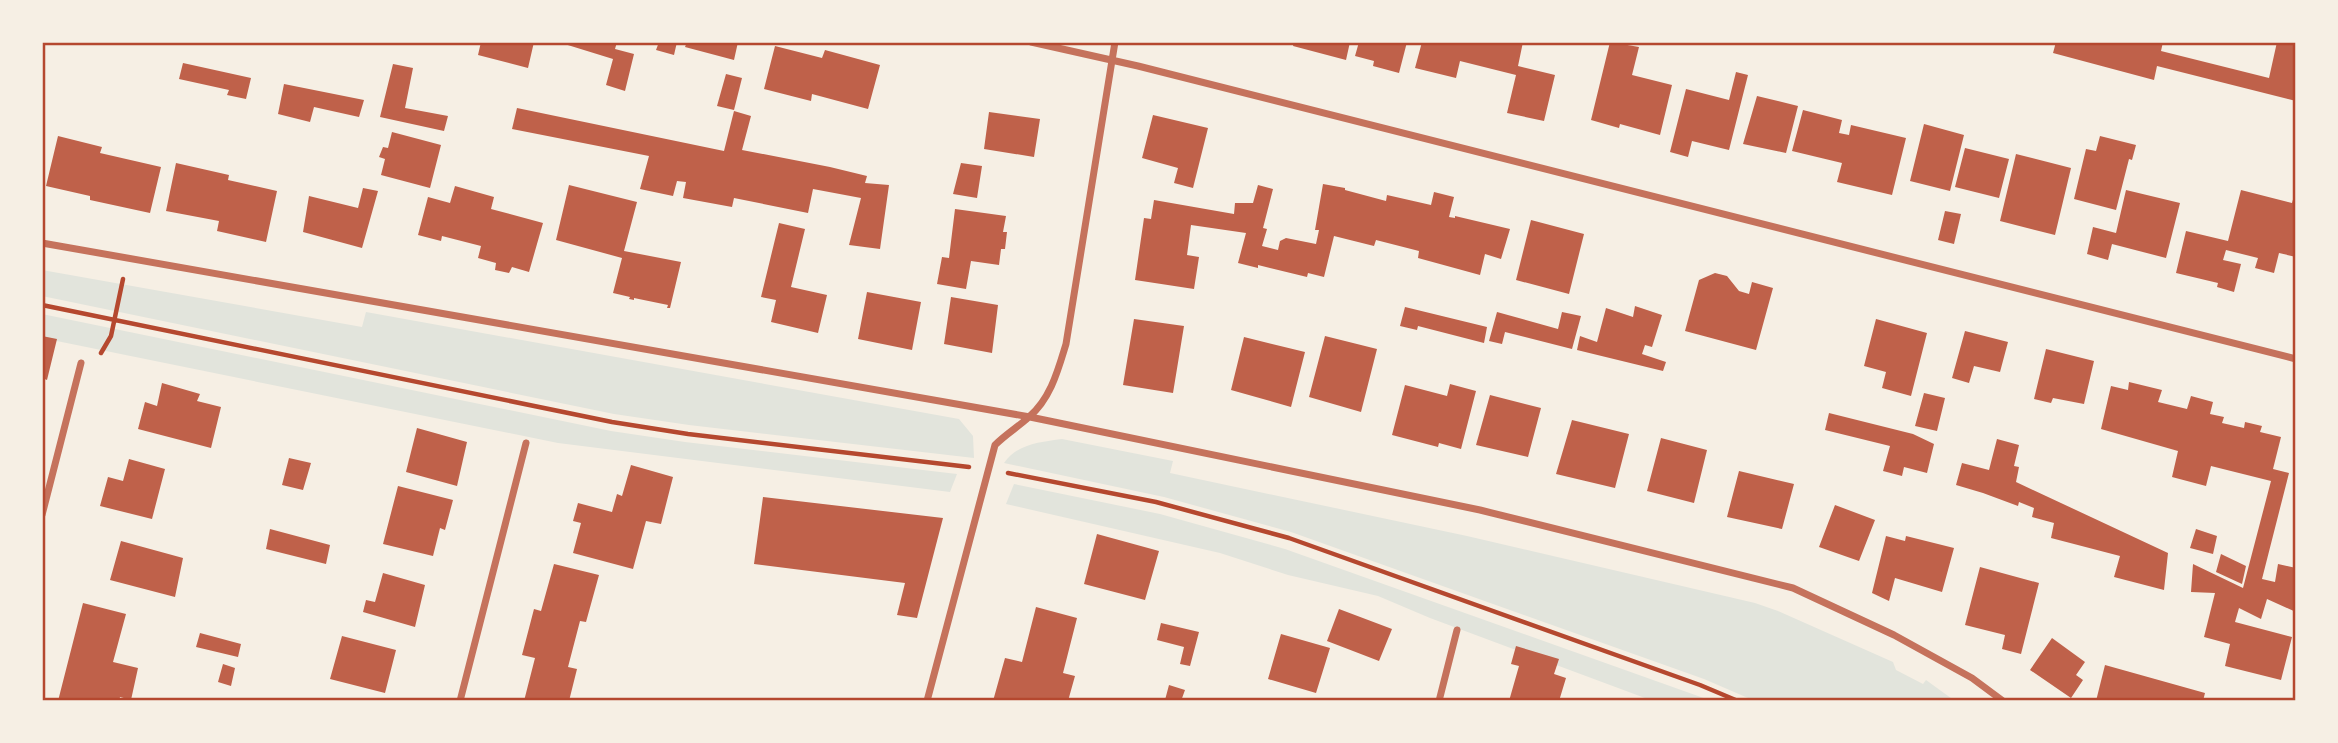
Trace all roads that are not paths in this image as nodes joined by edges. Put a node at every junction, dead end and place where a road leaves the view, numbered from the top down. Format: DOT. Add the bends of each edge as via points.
graph roads {
  1 [pos="1031,42"];
  2 [pos="1115,42"];
  3 [pos="1112,62"];
  4 [pos="42,243"];
  5 [pos="2296,359"];
  6 [pos="81,363"];
  7 [pos="1030,416"];
  8 [pos="526,443"];
  9 [pos="42,515"];
  10 [pos="1457,630"];
  11 [pos="460,701"];
  12 [pos="927,701"];
  13 [pos="1439,701"];
  14 [pos="2003,701"];
  1 -- 3 [label="street"];
  2 -- 3 [label="street"];
  3 -- 5 [label="street"];
  3 -- 7 [label="street" via="1066,344 1051,389"];
  4 -- 7 [label="street"];
  6 -- 9 [label="street"];
  7 -- 12 [label="street" via="995,445"];
  7 -- 14 [label="street" via="1479,510 1783,585 1894,635 1972,678"];
  8 -- 11 [label="street"];
  10 -- 13 [label="street"];
}
